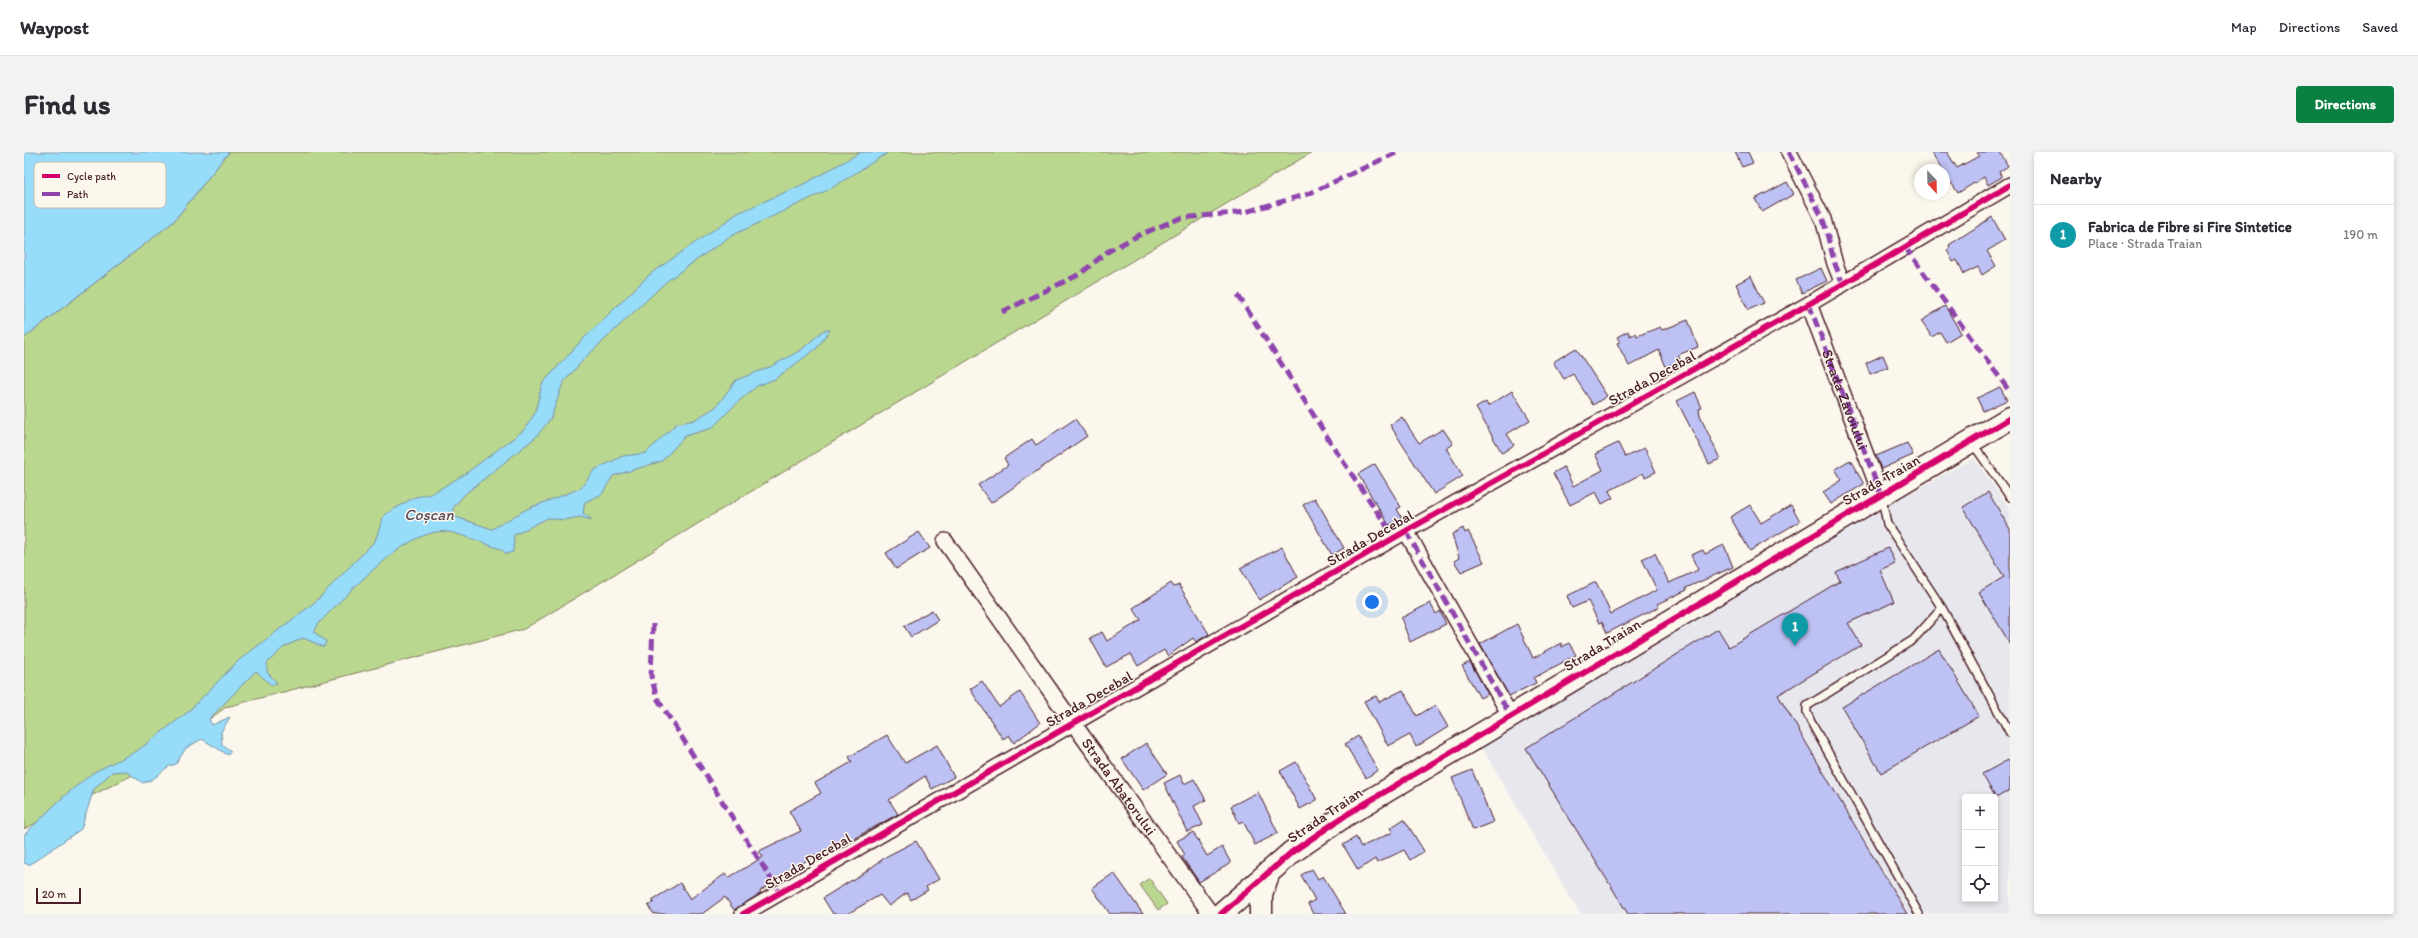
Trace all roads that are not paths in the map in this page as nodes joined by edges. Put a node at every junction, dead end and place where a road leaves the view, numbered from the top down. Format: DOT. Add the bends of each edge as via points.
graph roads {
  1 [pos="1789,152"];
  2 [pos="2010,185"];
  3 [pos="1843,284"];
  4 [pos="1809,304"];
  5 [pos="2010,418"];
  6 [pos="1972,442"];
  7 [pos="1881,495"];
  8 [pos="2010,497"];
  9 [pos="1406,531"];
  10 [pos="945,541"];
  11 [pos="1942,608"];
  12 [pos="1510,716"];
  13 [pos="1072,723"];
  14 [pos="2010,733"];
  15 [pos="1269,872"];
  16 [pos="743,914"];
  17 [pos="1211,914"];
  18 [pos="1221,914"];
  19 [pos="1261,914"];
  20 [pos="1919,914"];
  1 -- 3 [label="street" via="1823,219"];
  2 -- 3 [label="street, Strada Decebal"];
  3 -- 4 [label="street, Strada Decebal"];
  4 -- 7 [label="street, Strada Zăvoiului"];
  4 -- 9 [label="street, Strada Decebal"];
  5 -- 6 [label="main road, Strada Traian"];
  6 -- 7 [label="main road, Strada Traian"];
  6 -- 8 [label="lane"];
  7 -- 11 [label="lane" via="1888,524"];
  7 -- 12 [label="main road, Strada Traian"];
  9 -- 12 [label="street"];
  9 -- 13 [label="street, Strada Decebal"];
  10 -- 13 [label="street, Strada Abatorului"];
  11 -- 14 [label="lane"];
  11 -- 20 [label="lane" via="1913,640 1807,706 1806,713"];
  12 -- 15 [label="main road, Strada Traian" via="1340,819"];
  13 -- 16 [label="street, Strada Decebal"];
  13 -- 17 [label="street, Strada Abatorului"];
  15 -- 18 [label="main road, Strada Traian"];
  15 -- 19 [label="main road" via="1261,894"];
}
